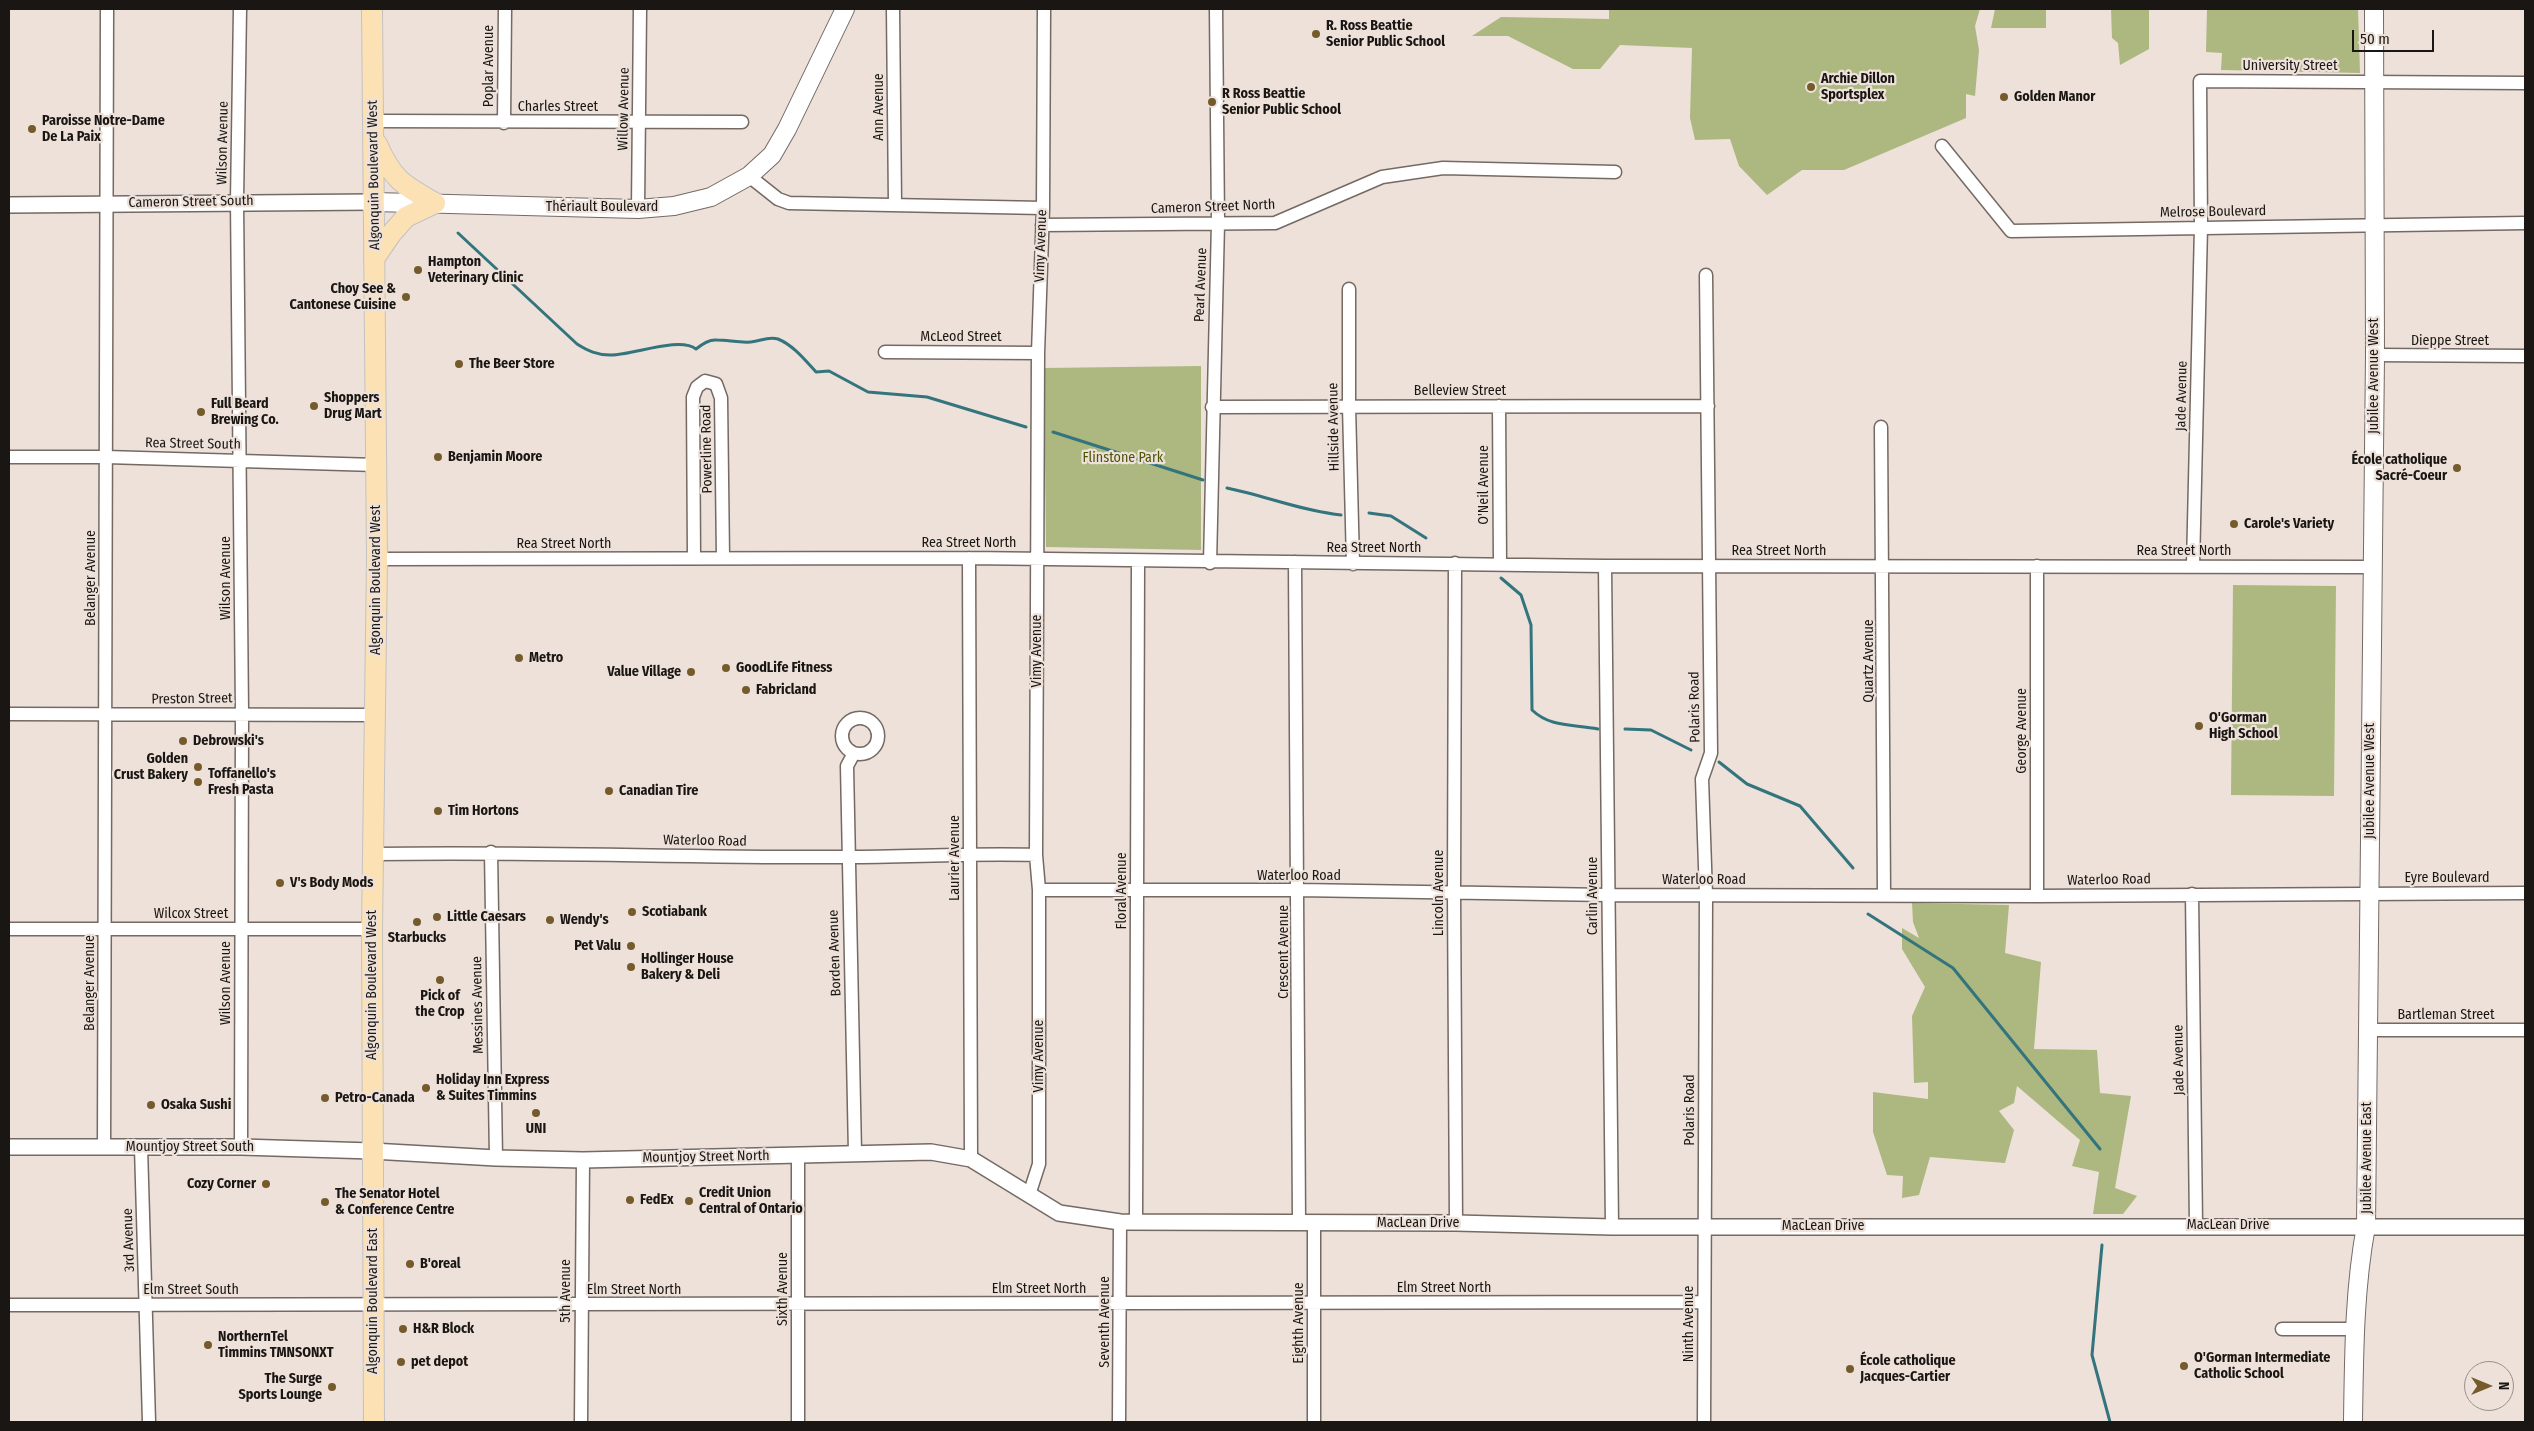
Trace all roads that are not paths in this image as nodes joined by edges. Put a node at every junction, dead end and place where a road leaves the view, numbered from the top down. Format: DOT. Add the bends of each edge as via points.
graph roads {
  1 [pos="107,9"];
  2 [pos="240,9"];
  3 [pos="372,9"];
  4 [pos="505,9"];
  5 [pos="640,9"];
  6 [pos="845,9"];
  7 [pos="893,9"];
  8 [pos="1044,9"];
  9 [pos="1216,9"];
  10 [pos="2372,14"];
  11 [pos="2372,81"];
  12 [pos="2525,83"];
  13 [pos="504,122"];
  14 [pos="640,122"];
  15 [pos="742,122"];
  16 [pos="374,128"];
  17 [pos="1942,146"];
  18 [pos="1615,172"];
  19 [pos="749,176"];
  20 [pos="237,201"];
  21 [pos="374,202"];
  22 [pos="435,203"];
  23 [pos="9,204"];
  24 [pos="106,204"];
  25 [pos="895,204"];
  26 [pos="1043,208"];
  27 [pos="638,209"];
  28 [pos="1218,223"];
  29 [pos="2525,223"];
  30 [pos="2373,224"];
  31 [pos="1042,225"];
  32 [pos="2201,227"];
  33 [pos="374,259"];
  34 [pos="1706,274"];
  35 [pos="1349,289"];
  36 [pos="885,352"];
  37 [pos="1038,353"];
  38 [pos="2375,355"];
  39 [pos="2525,356"];
  40 [pos="1348,406"];
  41 [pos="1499,406"];
  42 [pos="1708,406"];
  43 [pos="1212,407"];
  44 [pos="1882,427"];
  45 [pos="9,457"];
  46 [pos="106,457"];
  47 [pos="240,460"];
  48 [pos="376,465"];
  49 [pos="694,558"];
  50 [pos="723,558"];
  51 [pos="969,558"];
  52 [pos="1038,558"];
  53 [pos="377,560"];
  54 [pos="1138,560"];
  55 [pos="1210,562"];
  56 [pos="1295,562"];
  57 [pos="1456,563"];
  58 [pos="1500,563"];
  59 [pos="1353,564"];
  60 [pos="1605,566"];
  61 [pos="1709,566"];
  62 [pos="1883,566"];
  63 [pos="2037,566"];
  64 [pos="2193,566"];
  65 [pos="2372,567"];
  66 [pos="242,713"];
  67 [pos="9,714"];
  68 [pos="376,715"];
  69 [pos="106,716"];
  70 [pos="854,753"];
  71 [pos="491,852"];
  72 [pos="970,853"];
  73 [pos="374,854"];
  74 [pos="1036,855"];
  75 [pos="847,857"];
  76 [pos="1039,890"];
  77 [pos="1138,890"];
  78 [pos="1299,890"];
  79 [pos="1454,893"];
  80 [pos="2525,893"];
  81 [pos="1884,894"];
  82 [pos="2192,894"];
  83 [pos="2370,894"];
  84 [pos="1608,895"];
  85 [pos="1706,895"];
  86 [pos="2037,896"];
  87 [pos="9,929"];
  88 [pos="105,929"];
  89 [pos="241,929"];
  90 [pos="372,929"];
  91 [pos="2368,1030"];
  92 [pos="2525,1030"];
  93 [pos="9,1147"];
  94 [pos="104,1147"];
  95 [pos="141,1147"];
  96 [pos="241,1147"];
  97 [pos="372,1151"];
  98 [pos="855,1153"];
  99 [pos="798,1156"];
  100 [pos="496,1158"];
  101 [pos="971,1159"];
  102 [pos="582,1160"];
  103 [pos="1029,1195"];
  104 [pos="1120,1222"];
  105 [pos="1136,1222"];
  106 [pos="1299,1223"];
  107 [pos="1314,1223"];
  108 [pos="1456,1223"];
  109 [pos="2196,1225"];
  110 [pos="2366,1226"];
  111 [pos="1612,1227"];
  112 [pos="1704,1227"];
  113 [pos="2525,1227"];
  114 [pos="1704,1302"];
  115 [pos="1314,1303"];
  116 [pos="1120,1304"];
  117 [pos="9,1305"];
  118 [pos="146,1305"];
  119 [pos="581,1305"];
  120 [pos="798,1305"];
  121 [pos="374,1306"];
  122 [pos="2282,1329"];
  123 [pos="2354,1329"];
  124 [pos="149,1422"];
  125 [pos="374,1422"];
  126 [pos="581,1422"];
  127 [pos="798,1422"];
  128 [pos="1119,1422"];
  129 [pos="1314,1422"];
  130 [pos="1704,1422"];
  131 [pos="2353,1422"];
  1 -- 24 [label="street, Belanger Avenue"];
  2 -- 20 [label="street, Wilson Avenue"];
  3 -- 16 [label="main road, Algonquin Boulevard West"];
  4 -- 13 [label="street, Poplar Avenue"];
  5 -- 14 [label="street, Willow Avenue"];
  6 -- 19 [label="main road, Thériault Boulevard" via="787,129 772,155"];
  7 -- 25 [label="street, Ann Avenue"];
  8 -- 26 [label="street, Vimy Avenue"];
  9 -- 28 [label="street, Pearl Avenue"];
  10 -- 11 [label="main road, Jubilee Avenue West"];
  11 -- 12 [label="street, University Street"];
  11 -- 30 [label="main road, Jubilee Avenue West"];
  11 -- 32 [label="street, University Street" via="2200,81"];
  13 -- 14 [label="street, Charles Street"];
  13 -- 16 [label="street, Charles Street"];
  14 -- 15 [label="street, Charles Street"];
  14 -- 27 [label="street, Willow Avenue"];
  16 -- 21 [label="main road, Algonquin Boulevard West"];
  16 -- 22 [label="main road" via="388,168 408,188"];
  17 -- 32 [label="street, Melrose Boulevard" via="2011,232"];
  18 -- 28 [label="street, Cameron Street North" via="1443,168 1382,177 1274,223"];
  19 -- 25 [label="street" via="778,199 789,203"];
  19 -- 27 [label="main road, Thériault Boulevard" via="711,197 674,206"];
  20 -- 21 [label="street, Cameron Street South"];
  20 -- 24 [label="street, Cameron Street South"];
  20 -- 47 [label="street, Wilson Avenue"];
  21 -- 22 [label="main road, Thériault Boulevard"];
  21 -- 33 [label="main road, Algonquin Boulevard West"];
  22 -- 27 [label="main road, Thériault Boulevard"];
  22 -- 33 [label="main road" via="406,217"];
  23 -- 24 [label="street, Cameron Street South"];
  24 -- 46 [label="street, Belanger Avenue"];
  25 -- 26 [label="street"];
  26 -- 31 [label="street, Vimy Avenue"];
  28 -- 31 [label="street, Cameron Street North"];
  28 -- 43 [label="street, Pearl Avenue"];
  29 -- 30 [label="street, Melrose Boulevard"];
  30 -- 32 [label="street, Melrose Boulevard"];
  30 -- 38 [label="main road, Jubilee Avenue West"];
  31 -- 37 [label="street, Vimy Avenue"];
  32 -- 64 [label="street, Jade Avenue"];
  33 -- 48 [label="main road, Algonquin Boulevard West"];
  34 -- 42 [label="street, Polaris Road"];
  35 -- 40 [label="street, Hillside Avenue"];
  36 -- 37 [label="street, McLeod Street"];
  37 -- 52 [label="street, Vimy Avenue"];
  38 -- 39 [label="street, Dieppe Street"];
  38 -- 65 [label="main road, Jubilee Avenue West"];
  40 -- 41 [label="street, Belleview Street"];
  40 -- 43 [label="street, Belleview Street"];
  40 -- 59 [label="street, Hillside Avenue"];
  41 -- 42 [label="street, Belleview Street"];
  41 -- 58 [label="street, O'Neil Avenue"];
  42 -- 61 [label="street, Polaris Road"];
  43 -- 55 [label="street, Pearl Avenue"];
  44 -- 62 [label="street, Quartz Avenue"];
  45 -- 46 [label="street, Rea Street South"];
  46 -- 47 [label="street, Rea Street South"];
  46 -- 69 [label="street, Belanger Avenue"];
  47 -- 48 [label="street, Rea Street South"];
  47 -- 66 [label="street, Wilson Avenue"];
  48 -- 53 [label="main road, Algonquin Boulevard West"];
  49 -- 50 [label="street, Rea Street North"];
  49 -- 50 [label="street, Powerline Road" via="693,397 697,387 705,381 716,384 721,398"];
  49 -- 53 [label="street, Rea Street North"];
  50 -- 51 [label="street, Rea Street North"];
  51 -- 52 [label="street, Rea Street North"];
  51 -- 72 [label="street, Laurier Avenue"];
  52 -- 54 [label="street, Rea Street North"];
  52 -- 74 [label="street, Vimy Avenue"];
  53 -- 68 [label="main road, Algonquin Boulevard West"];
  54 -- 55 [label="street, Rea Street North"];
  54 -- 77 [label="street, Floral Avenue"];
  55 -- 56 [label="street, Rea Street North"];
  56 -- 59 [label="street, Rea Street North"];
  56 -- 78 [label="street, Crescent Avenue"];
  57 -- 58 [label="street, Rea Street North"];
  57 -- 59 [label="street, Rea Street North"];
  57 -- 79 [label="street, Lincoln Avenue"];
  58 -- 60 [label="street, Rea Street North"];
  60 -- 61 [label="street, Rea Street North"];
  60 -- 84 [label="street, Carlin Avenue"];
  61 -- 62 [label="street, Rea Street North"];
  61 -- 85 [label="street, Polaris Road" via="1711,753 1702,779"];
  62 -- 63 [label="street, Rea Street North"];
  62 -- 81 [label="street, Quartz Avenue"];
  63 -- 64 [label="street, Rea Street North"];
  63 -- 86 [label="street, George Avenue"];
  64 -- 65 [label="street, Rea Street North"];
  65 -- 83 [label="main road, Jubilee Avenue West"];
  66 -- 68 [label="street, Preston Street"];
  66 -- 69 [label="street, Preston Street"];
  66 -- 89 [label="street, Wilson Avenue"];
  67 -- 69 [label="street, Preston Street"];
  68 -- 73 [label="main road, Algonquin Boulevard West"];
  69 -- 88 [label="street, Belanger Avenue"];
  70 -- 75 [label="street, Borden Avenue" via="847,766"];
  71 -- 73 [label="street, Waterloo Road"];
  71 -- 75 [label="street, Waterloo Road"];
  71 -- 100 [label="street, Messines Avenue"];
  72 -- 74 [label="street, Waterloo Road"];
  72 -- 75 [label="street, Waterloo Road"];
  72 -- 101 [label="street, Laurier Avenue"];
  73 -- 90 [label="main road, Algonquin Boulevard West"];
  74 -- 76 [label="street, Vimy Avenue"];
  75 -- 98 [label="street, Borden Avenue"];
  76 -- 77 [label="street, Waterloo Road"];
  76 -- 103 [label="street, Vimy Avenue" via="1038,1164"];
  77 -- 78 [label="street, Waterloo Road"];
  77 -- 105 [label="street, Floral Avenue"];
  78 -- 79 [label="street, Waterloo Road"];
  78 -- 106 [label="street, Crescent Avenue"];
  79 -- 84 [label="street, Waterloo Road"];
  79 -- 108 [label="street, Lincoln Avenue"];
  80 -- 83 [label="street, Eyre Boulevard"];
  81 -- 85 [label="street, Waterloo Road"];
  81 -- 86 [label="street, Waterloo Road"];
  82 -- 83 [label="street, Waterloo Road"];
  82 -- 86 [label="street, Waterloo Road"];
  82 -- 109 [label="street, Jade Avenue"];
  83 -- 91 [label="main road, Jubilee Avenue East"];
  84 -- 85 [label="street, Waterloo Road"];
  84 -- 111 [label="street, Carlin Avenue"];
  85 -- 112 [label="street, Polaris Road"];
  87 -- 88 [label="street, Wilcox Street"];
  88 -- 89 [label="street, Wilcox Street"];
  88 -- 94 [label="street, Belanger Avenue"];
  89 -- 90 [label="street, Wilcox Street"];
  89 -- 96 [label="street, Wilson Avenue"];
  90 -- 97 [label="main road, Algonquin Boulevard West"];
  91 -- 92 [label="street, Bartleman Street"];
  91 -- 110 [label="main road, Jubilee Avenue East"];
  93 -- 94 [label="street, Mountjoy Street South"];
  94 -- 95 [label="street, Mountjoy Street South"];
  95 -- 96 [label="street, Mountjoy Street South"];
  95 -- 118 [label="street, 3rd Avenue"];
  96 -- 97 [label="street, Mountjoy Street South"];
  97 -- 100 [label="street, Mountjoy Street North"];
  97 -- 121 [label="main road, Algonquin Boulevard East"];
  98 -- 99 [label="street, Mountjoy Street North"];
  98 -- 101 [label="street, Mountjoy Street North" via="931,1152"];
  99 -- 102 [label="street, Mountjoy Street North"];
  99 -- 120 [label="street, Sixth Avenue"];
  100 -- 102 [label="street, Mountjoy Street North"];
  101 -- 103 [label="street, Mountjoy Street North"];
  102 -- 119 [label="street, 5th Avenue"];
  103 -- 104 [label="street" via="1059,1212"];
  104 -- 105 [label="street, MacLean Drive"];
  104 -- 116 [label="street, Seventh Avenue"];
  105 -- 106 [label="street, MacLean Drive"];
  106 -- 107 [label="street, MacLean Drive"];
  107 -- 108 [label="street, MacLean Drive"];
  107 -- 115 [label="street, Eighth Avenue"];
  108 -- 111 [label="street, MacLean Drive"];
  109 -- 110 [label="street, MacLean Drive"];
  109 -- 112 [label="street, MacLean Drive"];
  110 -- 113 [label="street, MacLean Drive"];
  110 -- 123 [label="main road, Jubilee Avenue East" via="2358,1269"];
  111 -- 112 [label="street, MacLean Drive"];
  112 -- 114 [label="street, Ninth Avenue"];
  114 -- 115 [label="street, Elm Street North"];
  114 -- 130 [label="street, Ninth Avenue"];
  115 -- 116 [label="street, Elm Street North"];
  115 -- 129 [label="street, Eighth Avenue"];
  116 -- 120 [label="street, Elm Street North"];
  116 -- 128 [label="street, Seventh Avenue"];
  117 -- 118 [label="street, Elm Street South"];
  118 -- 121 [label="street, Elm Street South"];
  118 -- 124 [label="street, 3rd Avenue"];
  119 -- 120 [label="street, Elm Street North"];
  119 -- 121 [label="street, Elm Street North"];
  119 -- 126 [label="street, 5th Avenue"];
  120 -- 127 [label="street, Sixth Avenue"];
  121 -- 125 [label="main road, Algonquin Boulevard East"];
  122 -- 123 [label="street"];
  123 -- 131 [label="main road, Jubilee Avenue East"];
}
